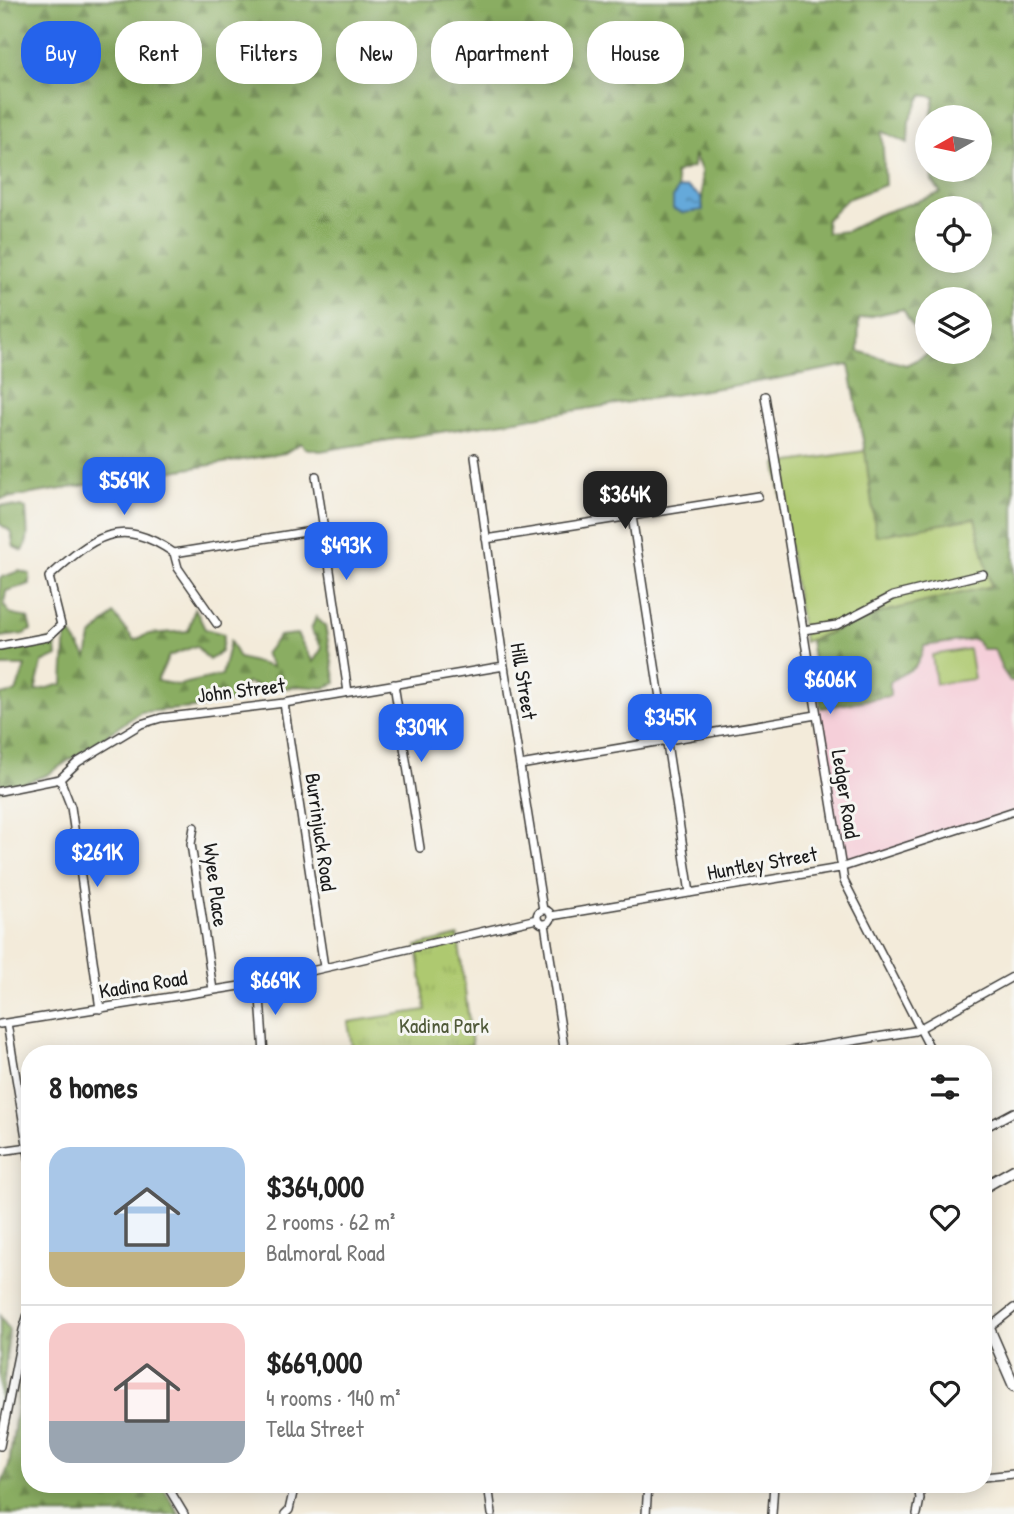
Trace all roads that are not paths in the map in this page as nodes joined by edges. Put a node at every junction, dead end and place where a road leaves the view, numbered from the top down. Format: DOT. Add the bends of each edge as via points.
graph roads {
  1 [pos="765,396"];
  2 [pos="475,457"];
  3 [pos="316,476"];
  4 [pos="758,496"];
  5 [pos="632,516"];
  6 [pos="324,529"];
  7 [pos="486,539"];
  8 [pos="174,553"];
  9 [pos="983,574"];
  10 [pos="217,624"];
  11 [pos="803,630"];
  12 [pos="0,646"];
  13 [pos="504,666"];
  14 [pos="394,684"];
  15 [pos="348,692"];
  16 [pos="284,702"];
  17 [pos="816,715"];
  18 [pos="667,740"];
  19 [pos="520,765"];
  20 [pos="60,779"];
  21 [pos="0,791"];
  22 [pos="1014,811"];
  23 [pos="194,827"];
  24 [pos="420,848"];
  25 [pos="840,868"];
  26 [pos="691,893"];
  27 [pos="543,910"];
  28 [pos="551,916"];
  29 [pos="537,919"];
  30 [pos="545,924"];
  31 [pos="324,967"];
  32 [pos="1014,976"];
  33 [pos="259,982"];
  34 [pos="213,990"];
  35 [pos="100,1009"];
  36 [pos="4,1024"];
  37 [pos="919,1028"];
  38 [pos="263,1045"];
  39 [pos="564,1045"];
  40 [pos="828,1045"];
  41 [pos="928,1045"];
  42 [pos="21,1108"];
  43 [pos="1014,1112"];
  44 [pos="992,1124"];
  45 [pos="21,1148"];
  46 [pos="0,1151"];
  47 [pos="1014,1170"];
  48 [pos="992,1183"];
  49 [pos="1014,1308"];
  50 [pos="992,1326"];
  51 [pos="992,1335"];
  52 [pos="21,1340"];
  53 [pos="1014,1386"];
  54 [pos="0,1446"];
  55 [pos="1014,1474"];
  56 [pos="992,1476"];
  57 [pos="171,1493"];
  58 [pos="293,1493"];
  59 [pos="489,1493"];
  60 [pos="647,1493"];
  61 [pos="773,1493"];
  62 [pos="919,1493"];
  63 [pos="184,1514"];
  64 [pos="285,1514"];
  65 [pos="492,1514"];
  66 [pos="646,1514"];
  67 [pos="772,1514"];
  68 [pos="917,1514"];
  1 -- 11 [label="street, Ledger Road"];
  2 -- 7 [label="street, Hill Street"];
  3 -- 6 [label="street"];
  4 -- 5 [label="street"];
  5 -- 7 [label="street"];
  5 -- 18 [label="street"];
  6 -- 8 [label="street"];
  6 -- 15 [label="street"];
  7 -- 13 [label="street, Hill Street"];
  8 -- 10 [label="street" via="178,568"];
  8 -- 12 [label="street" via="153,538 121,531 92,543 49,577 61,625 48,637"];
  9 -- 11 [label="street" via="893,596 837,625"];
  11 -- 17 [label="street, Ledger Road"];
  13 -- 14 [label="street, John Street"];
  13 -- 19 [label="street, Hill Street"];
  14 -- 15 [label="street, John Street"];
  14 -- 24 [label="street"];
  15 -- 16 [label="street, John Street"];
  16 -- 20 [label="street, John Street" via="141,724 78,762"];
  16 -- 31 [label="street, Burrinjuck Road"];
  17 -- 18 [label="street"];
  17 -- 25 [label="street, Ledger Road"];
  18 -- 19 [label="street"];
  18 -- 26 [label="street"];
  19 -- 27 [label="street, Hill Street"];
  20 -- 21 [label="street, John Street"];
  20 -- 35 [label="street" via="71,807"];
  22 -- 25 [label="street, Huntley Street"];
  23 -- 34 [label="street, Wyee Place" via="191,844"];
  25 -- 26 [label="street, Huntley Street"];
  25 -- 37 [label="street, Ledger Road"];
  26 -- 28 [label="street, Huntley Street"];
  27 -- 28 [label="street"];
  27 -- 29 [label="street"];
  28 -- 30 [label="street"];
  29 -- 30 [label="street"];
  29 -- 31 [label="street, Kadina Road"];
  30 -- 39 [label="street"];
  31 -- 33 [label="street, Kadina Road"];
  32 -- 37 [label="street"];
  33 -- 34 [label="street, Kadina Road"];
  33 -- 38 [label="street"];
  34 -- 35 [label="street, Kadina Road"];
  35 -- 36 [label="street, Kadina Road"];
  36 -- 42 [label="street"];
  37 -- 40 [label="street"];
  37 -- 41 [label="street, Ledger Road"];
  43 -- 44 [label="street"];
  45 -- 46 [label="street"];
  47 -- 48 [label="street"];
  49 -- 50 [label="street"];
  51 -- 53 [label="street"];
  52 -- 54 [label="street"];
  55 -- 56 [label="street"];
  57 -- 63 [label="street"];
  58 -- 64 [label="street"];
  59 -- 65 [label="street"];
  60 -- 66 [label="street"];
  61 -- 67 [label="street"];
  62 -- 68 [label="street"];
}
